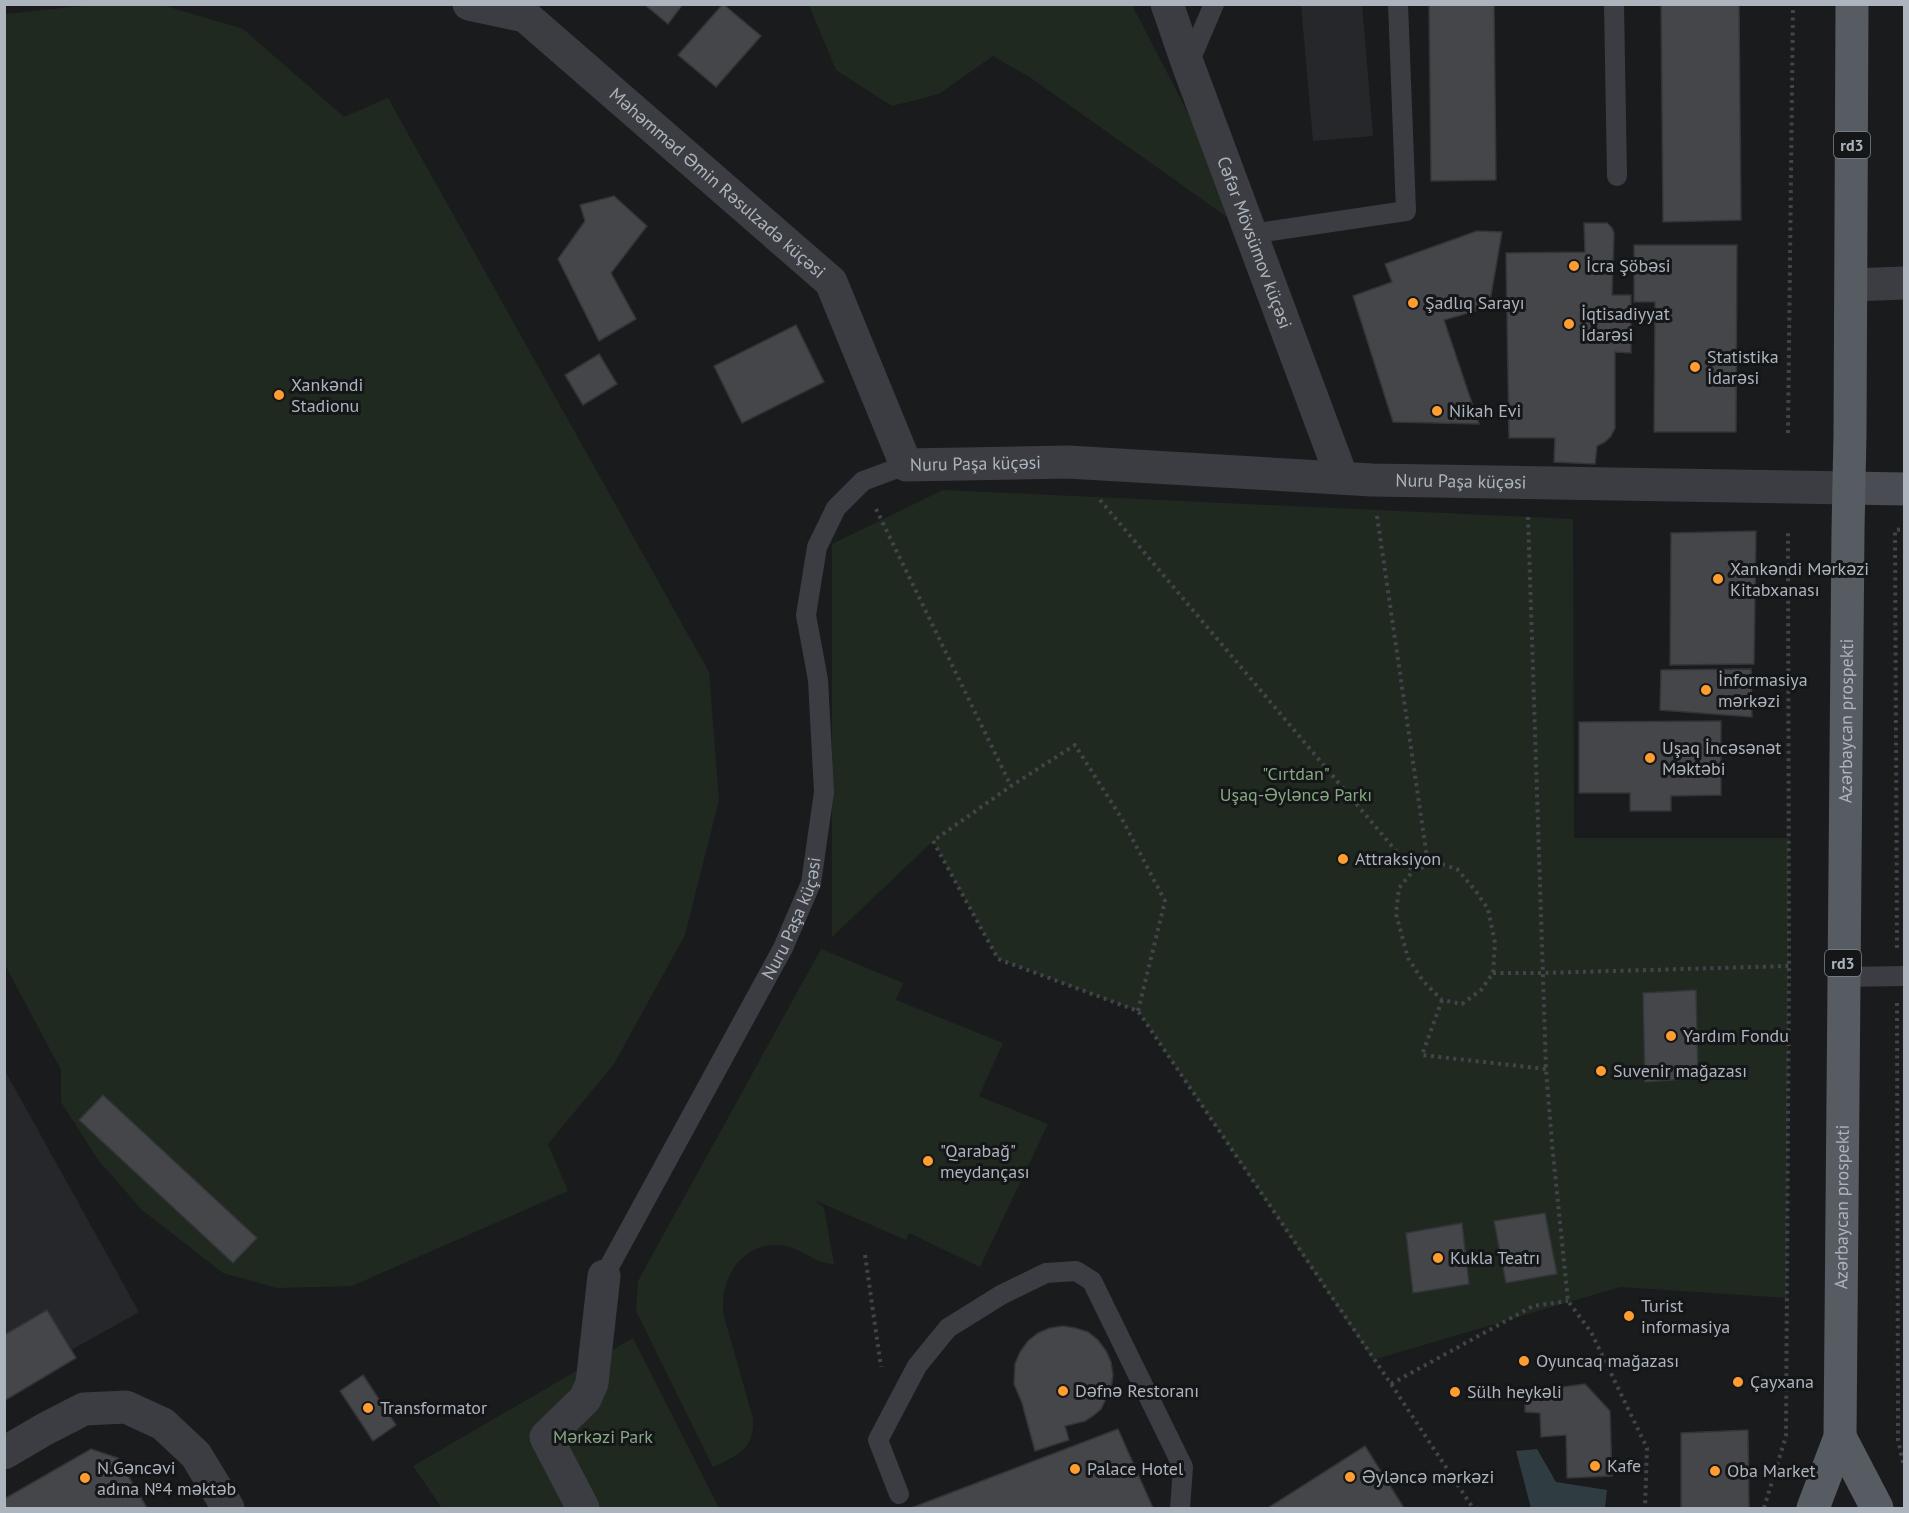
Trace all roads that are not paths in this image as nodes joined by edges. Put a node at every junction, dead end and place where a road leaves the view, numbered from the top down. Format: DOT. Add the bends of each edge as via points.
graph roads {
  1 [pos="469,4"];
  2 [pos="1167,4"];
  3 [pos="1214,4"];
  4 [pos="1398,4"];
  5 [pos="1614,4"];
  6 [pos="1852,4"];
  7 [pos="1188,65"];
  8 [pos="1617,176"];
  9 [pos="1251,234"];
  10 [pos="1905,283"];
  11 [pos="1852,285"];
  12 [pos="906,465"];
  13 [pos="1357,479"];
  14 [pos="1849,488"];
  15 [pos="1905,489"];
  16 [pos="1905,976"];
  17 [pos="1843,977"];
  18 [pos="604,1276"];
  19 [pos="1840,1437"];
  20 [pos="4,1453"];
  21 [pos="899,1494"];
  22 [pos="228,1509"];
  23 [pos="583,1509"];
  24 [pos="1180,1509"];
  25 [pos="1813,1509"];
  26 [pos="1877,1509"];
  1 -- 12 [label="street, Məhəmməd Əmin Rəsulzadə küçəsi" via="525,16 831,282"];
  2 -- 7 [label="street, Cəfər Mövsümov küçəsi"];
  3 -- 7 [label="lane"];
  4 -- 9 [label="lane" via="1406,211"];
  5 -- 8 [label="lane"];
  6 -- 11 [label="main road, Azərbaycan prospekti / rd3"];
  7 -- 9 [label="street, Cəfər Mövsümov küçəsi"];
  9 -- 13 [label="street, Cəfər Mövsümov küçəsi"];
  10 -- 11 [label="street"];
  11 -- 14 [label="main road, Azərbaycan prospekti / rd3"];
  12 -- 13 [label="street, Nuru Paşa küçəsi" via="1068,462"];
  12 -- 18 [label="lane, Nuru Paşa küçəsi" via="863,481 836,508 817,547 806,615 818,680 824,792 811,883 783,948"];
  13 -- 14 [label="street, Nuru Paşa küçəsi"];
  14 -- 15 [label="street"];
  14 -- 17 [label="main road, Azərbaycan prospekti / rd3"];
  16 -- 17 [label="lane"];
  17 -- 19 [label="main road, Azərbaycan prospekti / rd3"];
  18 -- 23 [label="street" via="592,1383 585,1399 546,1437"];
  19 -- 25 [label="main road"];
  19 -- 26 [label="main road"];
  20 -- 22 [label="street" via="84,1409 126,1407 163,1424 196,1455"];
  21 -- 24 [label="lane" via="878,1440 917,1366 948,1328 1001,1295 1046,1273 1076,1271 1092,1281 1183,1467"];
}
